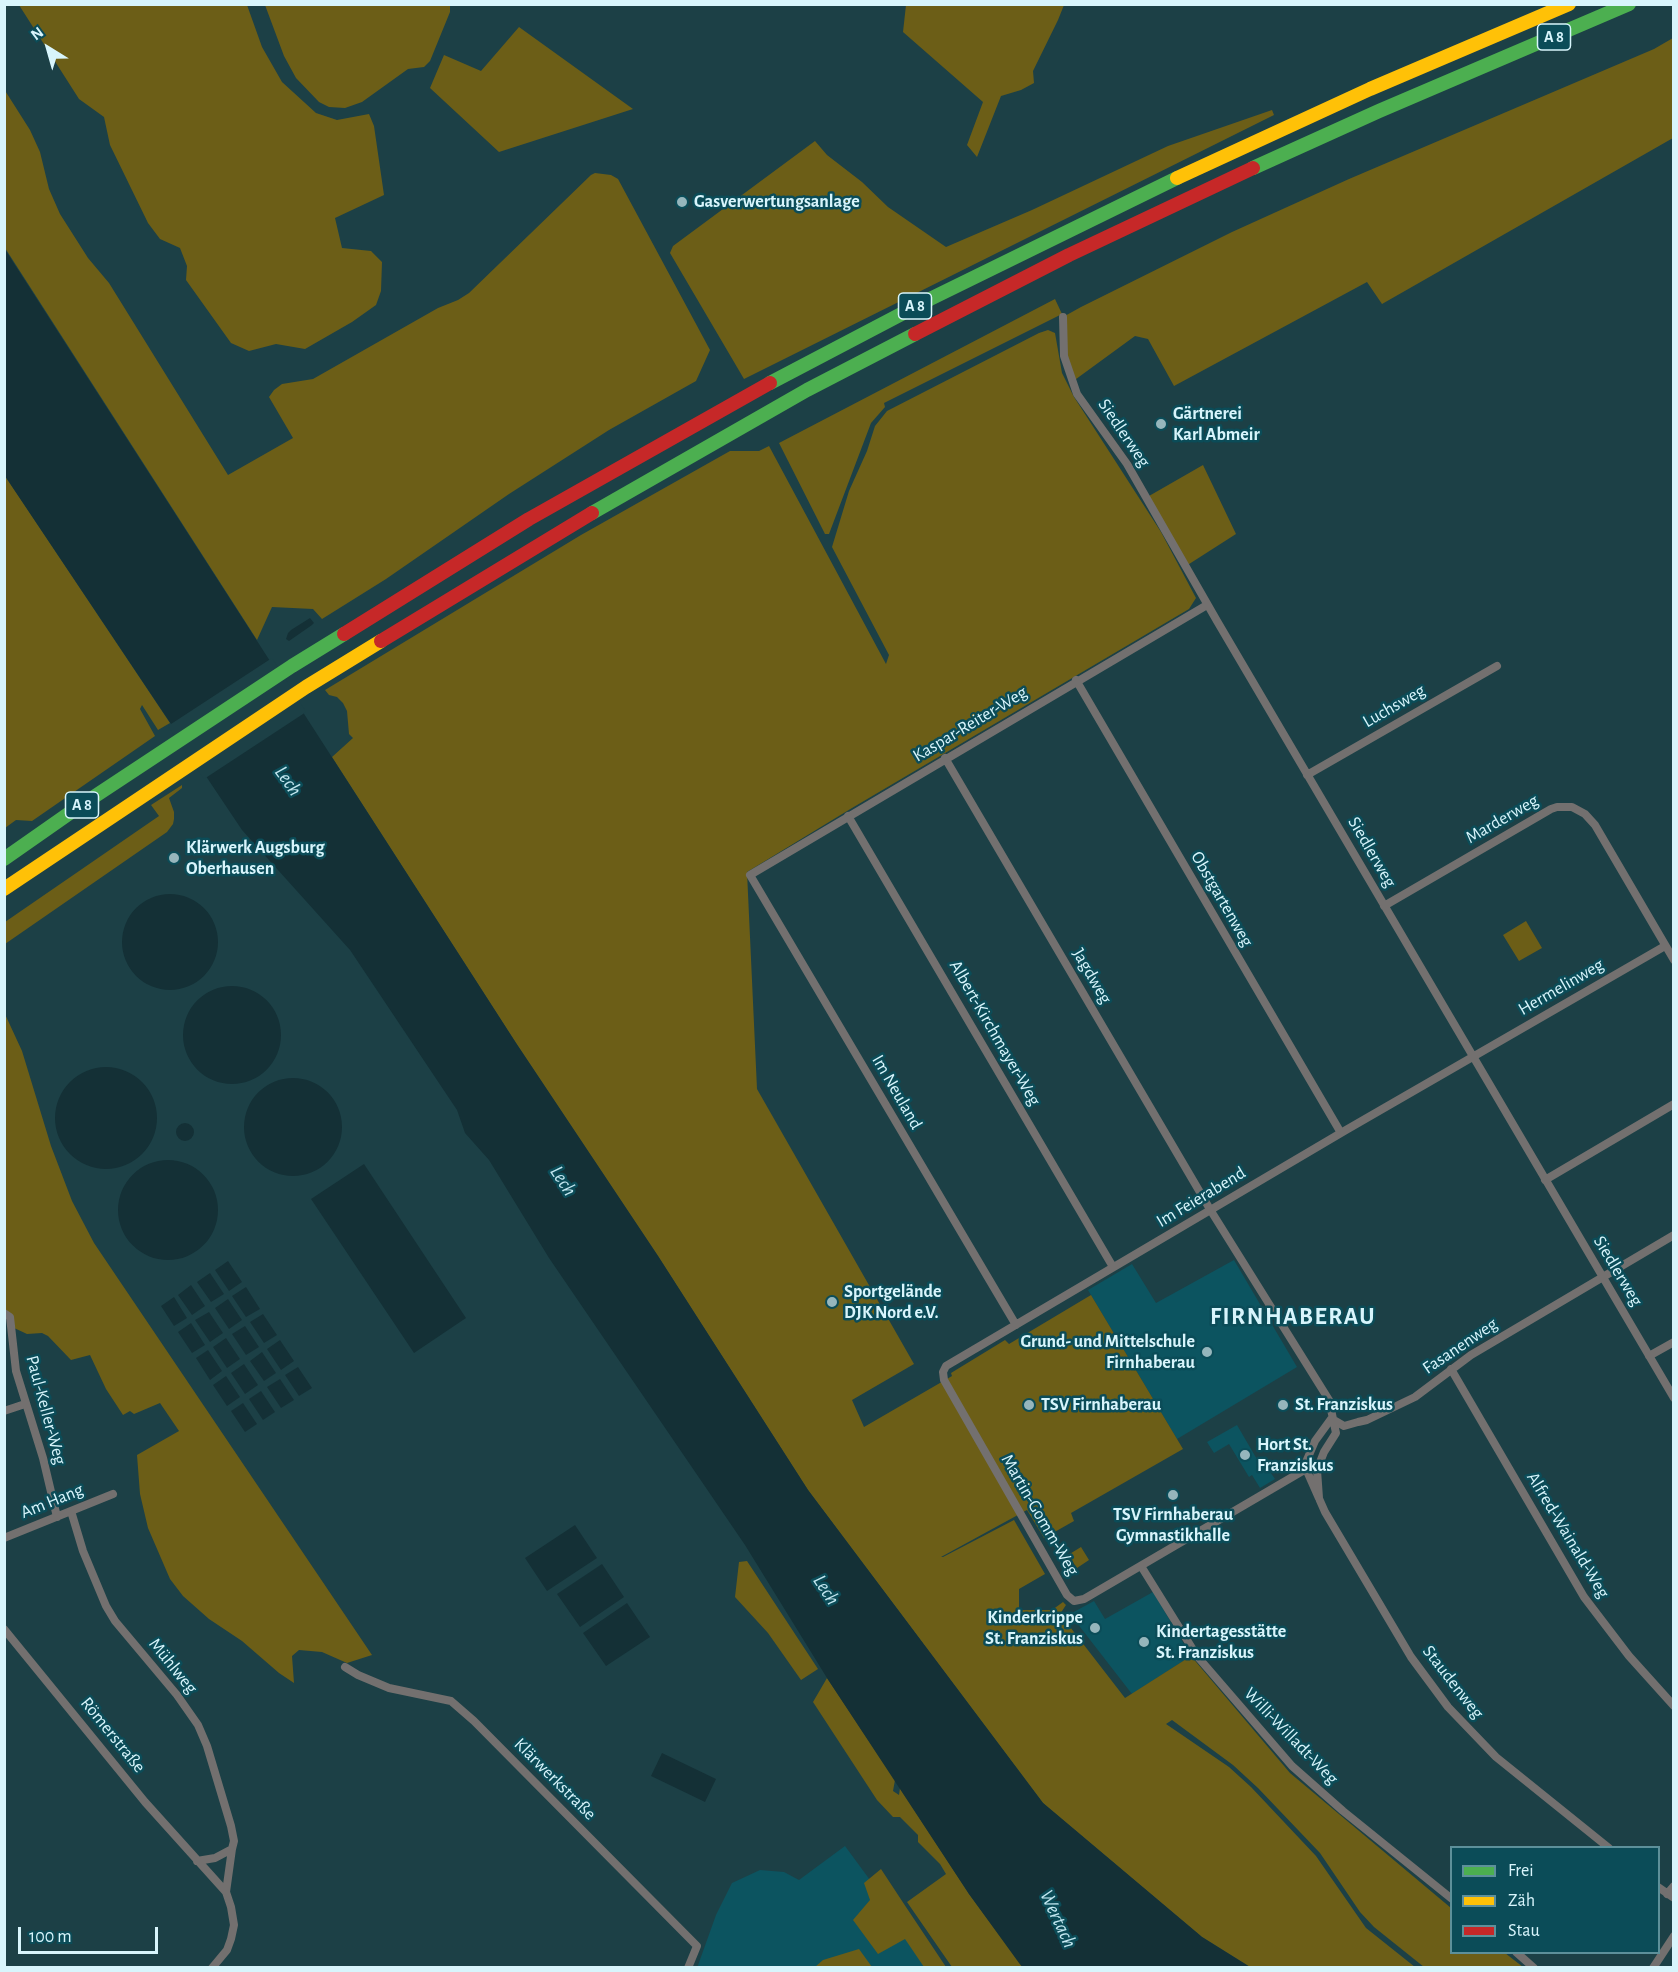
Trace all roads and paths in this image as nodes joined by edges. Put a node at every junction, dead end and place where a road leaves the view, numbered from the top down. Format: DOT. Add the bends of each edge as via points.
graph roads {
  1 [pos="1569,4"];
  2 [pos="1629,4"];
  3 [pos="1063,317"];
  4 [pos="1207,605"];
  5 [pos="1497,666"];
  6 [pos="1076,680"];
  7 [pos="945,758"];
  8 [pos="1307,775"];
  9 [pos="848,816"];
  10 [pos="4,859"];
  11 [pos="750,875"];
  12 [pos="4,889"];
  13 [pos="1384,906"];
  14 [pos="1665,946"];
  15 [pos="1674,960"];
  16 [pos="1473,1056"];
  17 [pos="1674,1104"];
  18 [pos="1341,1133"];
  19 [pos="1545,1180"];
  20 [pos="1211,1211"];
  21 [pos="1674,1235"];
  22 [pos="1113,1268"];
  23 [pos="1603,1276"];
  24 [pos="4,1313"];
  25 [pos="1016,1326"];
  26 [pos="1674,1342"];
  27 [pos="1649,1356"];
  28 [pos="946,1366"];
  29 [pos="1451,1369"];
  30 [pos="1674,1398"];
  31 [pos="25,1404"];
  32 [pos="4,1411"];
  33 [pos="1331,1419"];
  34 [pos="1306,1469"];
  35 [pos="112,1494"];
  36 [pos="1319,1498"];
  37 [pos="71,1511"];
  38 [pos="57,1517"];
  39 [pos="4,1538"];
  40 [pos="1141,1566"];
  41 [pos="4,1629"];
  42 [pos="345,1667"];
  43 [pos="1674,1706"];
  44 [pos="1607,1846"];
  45 [pos="232,1849"];
  46 [pos="196,1861"];
  47 [pos="1674,1886"];
  48 [pos="226,1892"];
  49 [pos="1670,1896"];
  50 [pos="1450,1897"];
  51 [pos="1674,1936"];
  52 [pos="1517,1954"];
  53 [pos="212,1968"];
  54 [pos="688,1968"];
  55 [pos="1534,1968"];
  56 [pos="1653,1968"];
  1 -- 10 [label="highway, A 8" via="1221,157 1056,236 799,368 539,513 292,666"];
  2 -- 12 [label="highway, A 8" via="1219,184 1069,255 807,390 545,540 306,687"];
  3 -- 4 [label="street, Siedlerweg" via="1064,357 1077,394 1127,464"];
  4 -- 6 [label="street, Kaspar-Reiter-Weg"];
  4 -- 8 [label="street, Siedlerweg"];
  5 -- 8 [label="street, Luchsweg"];
  6 -- 7 [label="street, Kaspar-Reiter-Weg"];
  6 -- 18 [label="street, Obstgartenweg"];
  7 -- 9 [label="street, Kaspar-Reiter-Weg"];
  7 -- 20 [label="street, Jagdweg"];
  8 -- 13 [label="street, Siedlerweg"];
  9 -- 11 [label="street, Kaspar-Reiter-Weg"];
  9 -- 22 [label="street, Albert-Kirchmayer-Weg"];
  11 -- 25 [label="street, Im Neuland"];
  13 -- 14 [label="street, Marderweg" via="1551,809 1572,807 1595,825"];
  13 -- 16 [label="street, Siedlerweg"];
  14 -- 15 [label="street, Marderweg"];
  14 -- 16 [label="street, Hermelinweg"];
  16 -- 18 [label="street, Im Feierabend"];
  16 -- 19 [label="street, Siedlerweg"];
  17 -- 19 [label="street"];
  18 -- 20 [label="street, Im Feierabend"];
  19 -- 23 [label="street, Siedlerweg"];
  20 -- 22 [label="street, Im Feierabend"];
  20 -- 33 [label="street, Jagdweg" via="1329,1400"];
  21 -- 23 [label="street, Fasanenweg"];
  22 -- 25 [label="street, Im Feierabend"];
  23 -- 27 [label="street, Siedlerweg"];
  23 -- 29 [label="street, Fasanenweg"];
  24 -- 31 [label="street, Paul-Keller-Weg" via="9,1317 14,1362"];
  25 -- 28 [label="street, Im Feierabend"];
  26 -- 27 [label="street"];
  27 -- 30 [label="street, Siedlerweg"];
  28 -- 40 [label="street, Martin-Gomm-Weg" via="944,1380 1067,1595 1074,1601 1084,1599"];
  29 -- 33 [label="street, Fasanenweg" via="1415,1397 1367,1420 1344,1426"];
  29 -- 43 [label="street, Alfred-Wainald-Weg" via="1584,1597"];
  31 -- 32 [label="street"];
  31 -- 38 [label="street, Paul-Keller-Weg"];
  33 -- 34 [label="street" via="1315,1441"];
  33 -- 36 [label="street" via="1336,1433 1317,1470"];
  34 -- 36 [label="street"];
  34 -- 40 [label="street, Martin-Gomm-Weg"];
  35 -- 37 [label="street, Am Hang"];
  36 -- 44 [label="street, Staudenweg" via="1411,1657 1448,1707 1496,1757"];
  37 -- 38 [label="street, Am Hang"];
  37 -- 45 [label="street, Mühlweg" via="106,1606 198,1725 231,1826"];
  38 -- 39 [label="street, Am Hang"];
  40 -- 50 [label="street, Willi-Willadt-Weg" via="1197,1656 1292,1766"];
  41 -- 46 [label="street, Römerstraße"];
  42 -- 54 [label="street, Klärwerkstraße" via="389,1688 451,1701 466,1714 697,1946"];
  45 -- 46 [label="street" via="215,1858"];
  45 -- 48 [label="street, Römerstraße"];
  46 -- 48 [label="street, Römerstraße"];
  47 -- 49 [label="street"];
  48 -- 53 [label="street, Römerstraße" via="234,1925 226,1950"];
  51 -- 56 [label="street"];
  52 -- 55 [label="street"];
}
